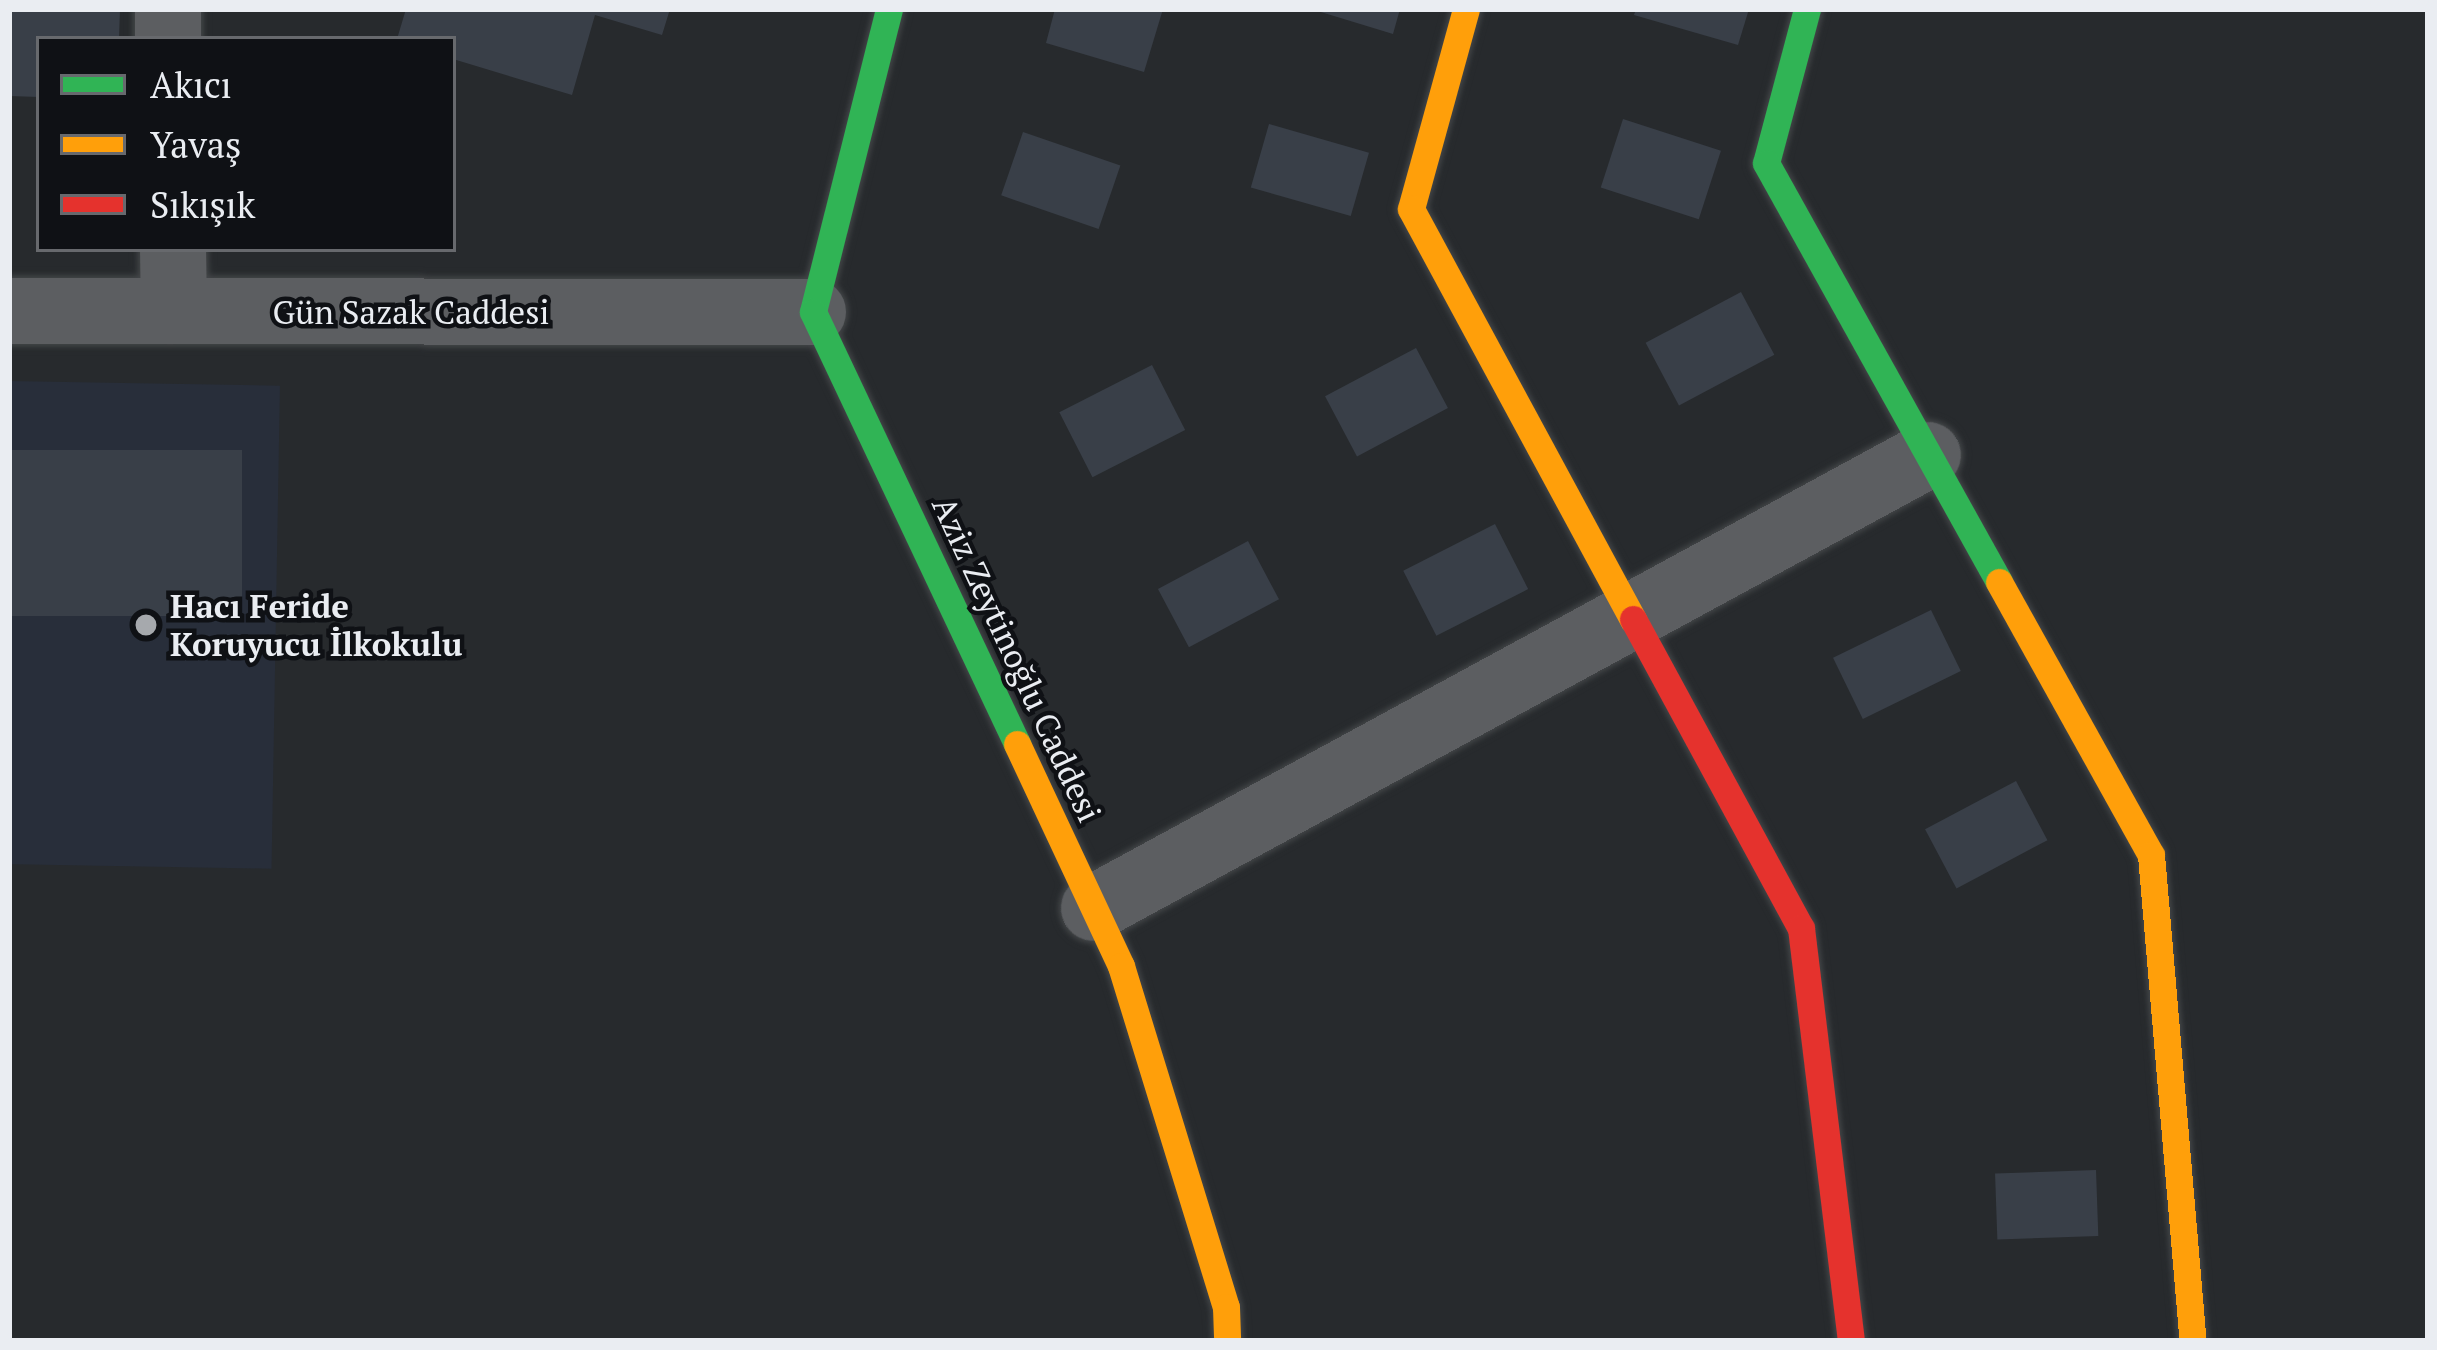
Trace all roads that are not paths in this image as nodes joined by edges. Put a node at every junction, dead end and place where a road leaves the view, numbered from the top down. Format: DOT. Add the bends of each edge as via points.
graph roads {
  1 [pos="889,9"];
  2 [pos="1466,9"];
  3 [pos="1807,9"];
  4 [pos="173,280"];
  5 [pos="9,311"];
  6 [pos="813,312"];
  7 [pos="1928,455"];
  8 [pos="1632,616"];
  9 [pos="1094,908"];
  10 [pos="1226,1341"];
  11 [pos="1851,1341"];
  12 [pos="2193,1341"];
  1 -- 6 [label="street"];
  2 -- 8 [label="street" via="1411,209"];
  3 -- 7 [label="street" via="1766,163"];
  4 -- 5 [label="street, Gün Sazak Caddesi"];
  4 -- 6 [label="street, Gün Sazak Caddesi"];
  6 -- 9 [label="street, Aziz Zeytinoğlu Caddesi"];
  7 -- 8 [label="street"];
  7 -- 12 [label="street" via="2151,855"];
  8 -- 9 [label="street"];
  8 -- 11 [label="street" via="1801,928"];
  9 -- 10 [label="street, Aziz Zeytinoğlu Caddesi" via="1121,966 1226,1307"];
}
